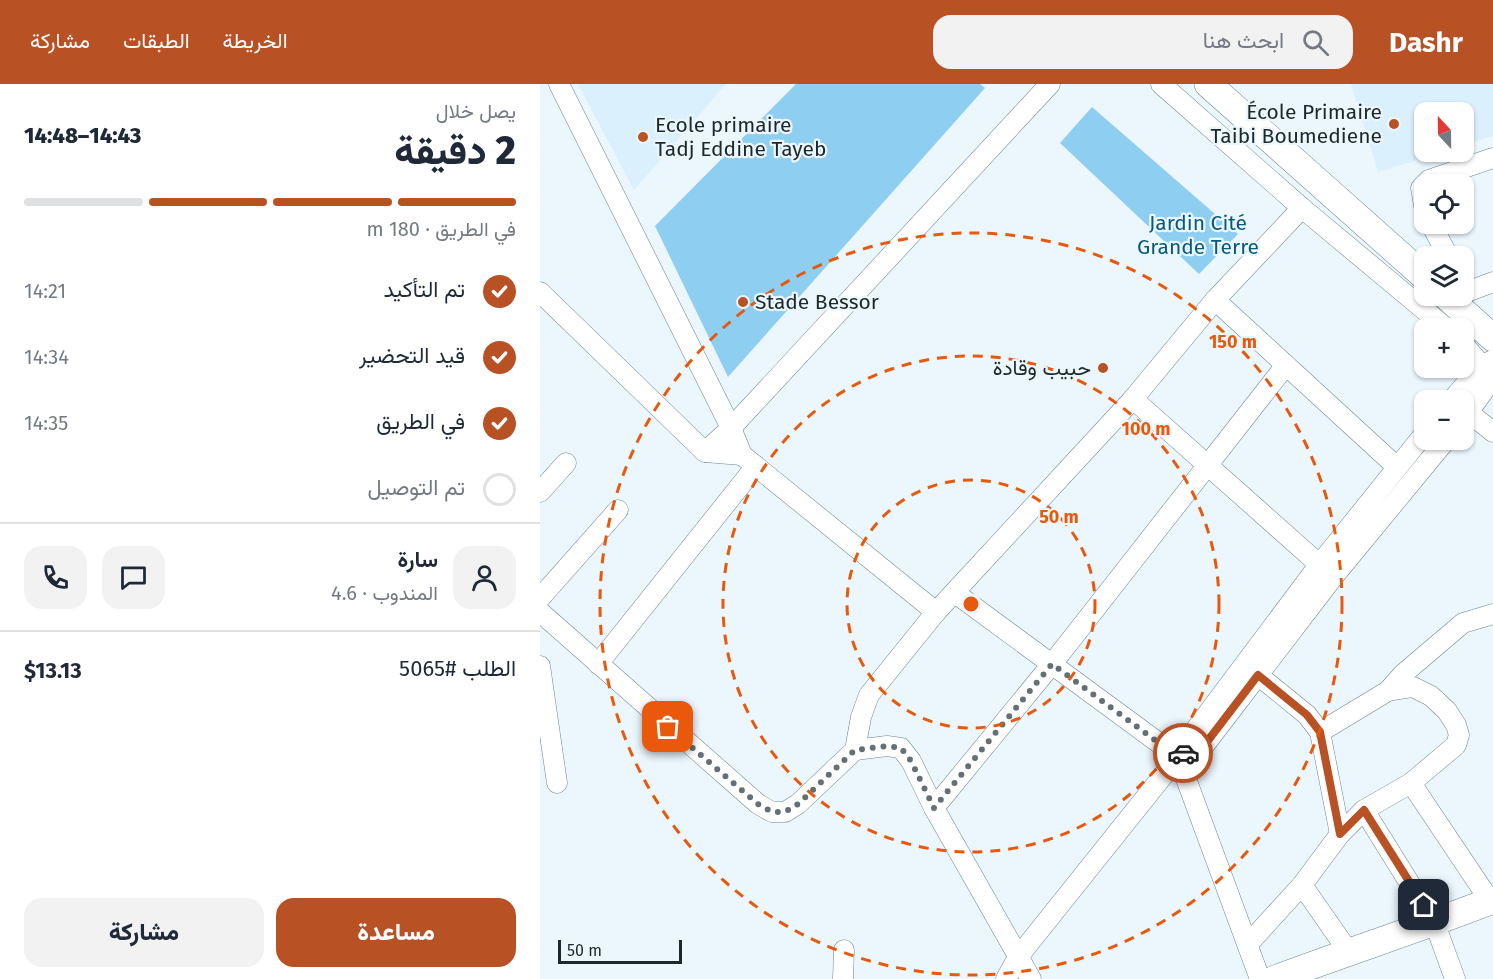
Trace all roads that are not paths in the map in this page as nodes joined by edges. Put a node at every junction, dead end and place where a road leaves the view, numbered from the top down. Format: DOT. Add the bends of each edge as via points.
graph roads {
  1 [pos="559,84"];
  2 [pos="1050,84"];
  3 [pos="1161,84"];
  4 [pos="1208,84"];
  5 [pos="1493,158"];
  6 [pos="1447,174"];
  7 [pos="1302,208"];
  8 [pos="1414,267"];
  9 [pos="1493,282"];
  10 [pos="1474,289"];
  11 [pos="540,292"];
  12 [pos="1215,300"];
  13 [pos="1468,306"];
  14 [pos="1434,318"];
  15 [pos="1493,338"];
  16 [pos="1474,354"];
  17 [pos="1286,365"];
  18 [pos="1490,368"];
  19 [pos="1464,390"];
  20 [pos="1133,399"];
  21 [pos="1474,400"];
  22 [pos="1474,421"];
  23 [pos="731,428"];
  24 [pos="1493,432"];
  25 [pos="1414,446"];
  26 [pos="1437,450"];
  27 [pos="705,452"];
  28 [pos="749,461"];
  29 [pos="566,463"];
  30 [pos="1209,466"];
  31 [pos="1397,467"];
  32 [pos="540,492"];
  33 [pos="618,510"];
  34 [pos="1327,571"];
  35 [pos="955,593"];
  36 [pos="540,598"];
  37 [pos="540,612"];
  38 [pos="936,612"];
  39 [pos="1493,614"];
  40 [pos="598,664"];
  41 [pos="1052,664"];
  42 [pos="540,666"];
  43 [pos="1258,675"];
  44 [pos="1388,691"];
  45 [pos="1320,732"];
  46 [pos="855,750"];
  47 [pos="1184,753"];
  48 [pos="557,783"];
  49 [pos="1411,783"];
  50 [pos="934,808"];
  51 [pos="1364,810"];
  52 [pos="1340,834"];
  53 [pos="1302,885"];
  54 [pos="1492,901"];
  55 [pos="1436,924"];
  56 [pos="1249,943"];
  57 [pos="844,950"];
  58 [pos="1348,951"];
  59 [pos="1018,957"];
  60 [pos="843,979"];
  61 [pos="1006,979"];
  62 [pos="1031,979"];
  63 [pos="1260,979"];
  64 [pos="1275,979"];
  65 [pos="1455,979"];
  1 -- 23 [label="street"];
  2 -- 23 [label="street"];
  3 -- 7 [label="street"];
  4 -- 8 [label="main road"];
  5 -- 6 [label="street"];
  7 -- 12 [label="street"];
  7 -- 14 [label="street"];
  9 -- 10 [label="street"];
  11 -- 27 [label="street"];
  12 -- 17 [label="street"];
  12 -- 20 [label="street"];
  13 -- 15 [label="main road"];
  16 -- 18 [label="street"];
  17 -- 30 [label="street"];
  17 -- 31 [label="street"];
  18 -- 19 [label="street"];
  18 -- 21 [label="street"];
  20 -- 30 [label="street"];
  20 -- 35 [label="street"];
  22 -- 24 [label="street"];
  23 -- 27 [label="street"];
  23 -- 28 [label="street"];
  25 -- 31 [label="street"];
  26 -- 34 [label="street"];
  27 -- 28 [label="street"];
  28 -- 38 [label="street"];
  28 -- 40 [label="street"];
  29 -- 32 [label="street"];
  30 -- 34 [label="street"];
  30 -- 41 [label="street"];
  31 -- 34 [label="street"];
  33 -- 36 [label="street"];
  34 -- 43 [label="street"];
  34 -- 47 [label="street" via="1190,737"];
  35 -- 38 [label="street"];
  35 -- 41 [label="street"];
  37 -- 40 [label="street"];
  38 -- 46 [label="street" via="869,695"];
  39 -- 44 [label="street" via="1462,623"];
  40 -- 46 [label="street" via="740,789 772,812 785,812 798,804"];
  41 -- 47 [label="street"];
  41 -- 50 [label="street"];
  42 -- 48 [label="street"];
  43 -- 45 [label="street" via="1307,715"];
  43 -- 47 [label="street" via="1203,747"];
  44 -- 45 [label="street"];
  44 -- 49 [label="street" via="1413,687 1431,696 1447,711 1459,735 1456,745"];
  45 -- 52 [label="street"];
  46 -- 50 [label="street" via="901,748"];
  47 -- 56 [label="street"];
  47 -- 59 [label="street"];
  49 -- 51 [label="street"];
  49 -- 54 [label="street"];
  50 -- 59 [label="street"];
  51 -- 52 [label="street"];
  51 -- 55 [label="street"];
  52 -- 53 [label="street"];
  53 -- 56 [label="street"];
  53 -- 58 [label="street"];
  54 -- 55 [label="main road"];
  55 -- 58 [label="main road"];
  55 -- 65 [label="street"];
  56 -- 63 [label="street"];
  57 -- 60 [label="street"];
  58 -- 64 [label="main road"];
  59 -- 61 [label="street"];
  59 -- 62 [label="street"];
}
